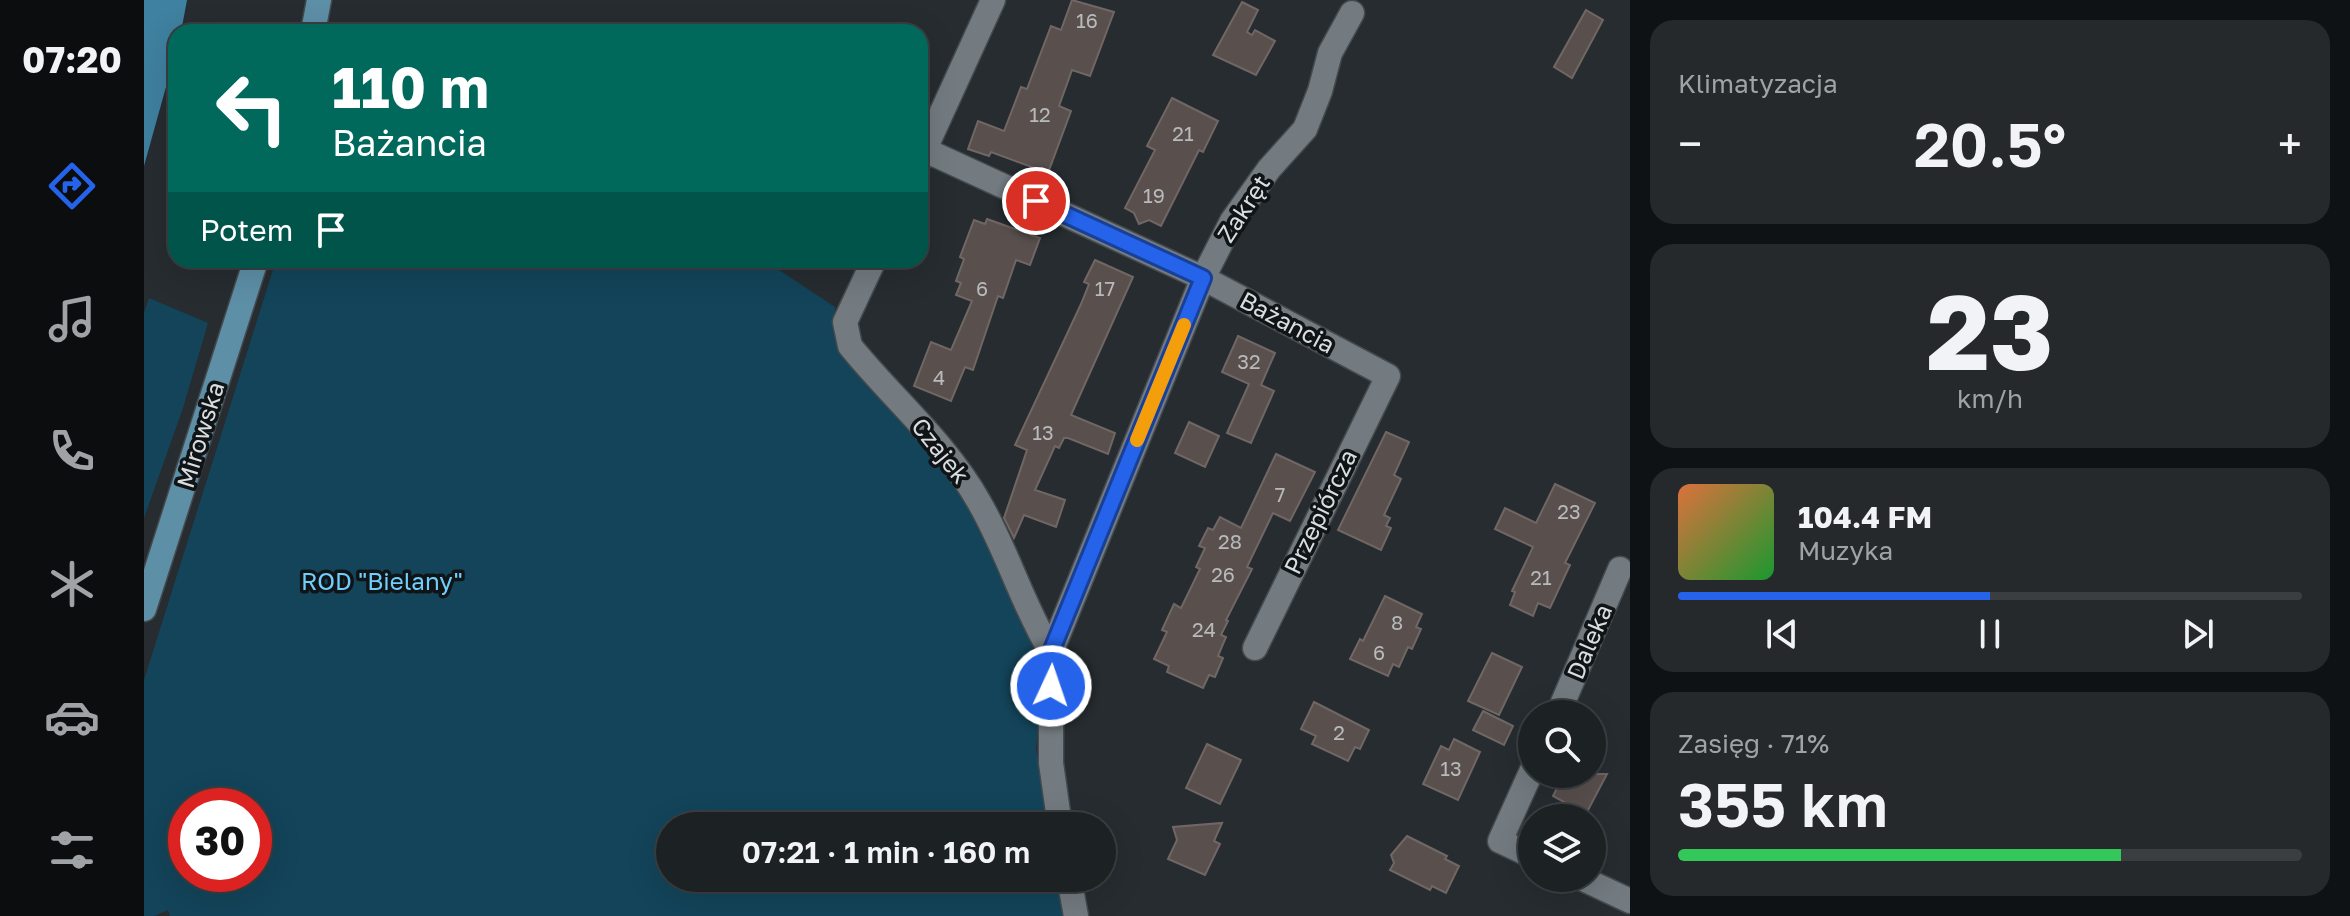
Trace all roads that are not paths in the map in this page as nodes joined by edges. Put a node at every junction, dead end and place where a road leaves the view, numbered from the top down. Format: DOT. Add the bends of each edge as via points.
graph roads {
  1 [pos="319,0"];
  2 [pos="993,0"];
  3 [pos="1352,13"];
  4 [pos="314,24"];
  5 [pos="928,142"];
  6 [pos="928,158"];
  7 [pos="253,268"];
  8 [pos="870,268"];
  9 [pos="1203,278"];
  10 [pos="1388,376"];
  11 [pos="1620,569"];
  12 [pos="144,609"];
  13 [pos="1255,648"];
  14 [pos="1051,652"];
  15 [pos="1564,700"];
  16 [pos="1524,788"];
  17 [pos="1058,812"];
  18 [pos="1518,849"];
  19 [pos="1606,890"];
  20 [pos="1072,892"];
  21 [pos="1630,901"];
  22 [pos="1076,916"];
  1 -- 4 [label="main road"];
  2 -- 5 [label="street"];
  3 -- 9 [label="street, Zakręt" via="1330,53 1305,129 1232,221"];
  6 -- 9 [label="street, Bażancia"];
  7 -- 12 [label="main road, Mirowska"];
  8 -- 14 [label="street, Czajek" via="845,322 850,346 953,464 979,502"];
  9 -- 10 [label="street, Bażancia"];
  9 -- 14 [label="street, Zakręt"];
  10 -- 13 [label="street, Przepiórcza"];
  11 -- 15 [label="street, Daleka"];
  14 -- 17 [label="street, Zakręt" via="1051,763"];
  16 -- 18 [label="street" via="1500,841"];
  19 -- 21 [label="street"];
  20 -- 22 [label="street"];
}
